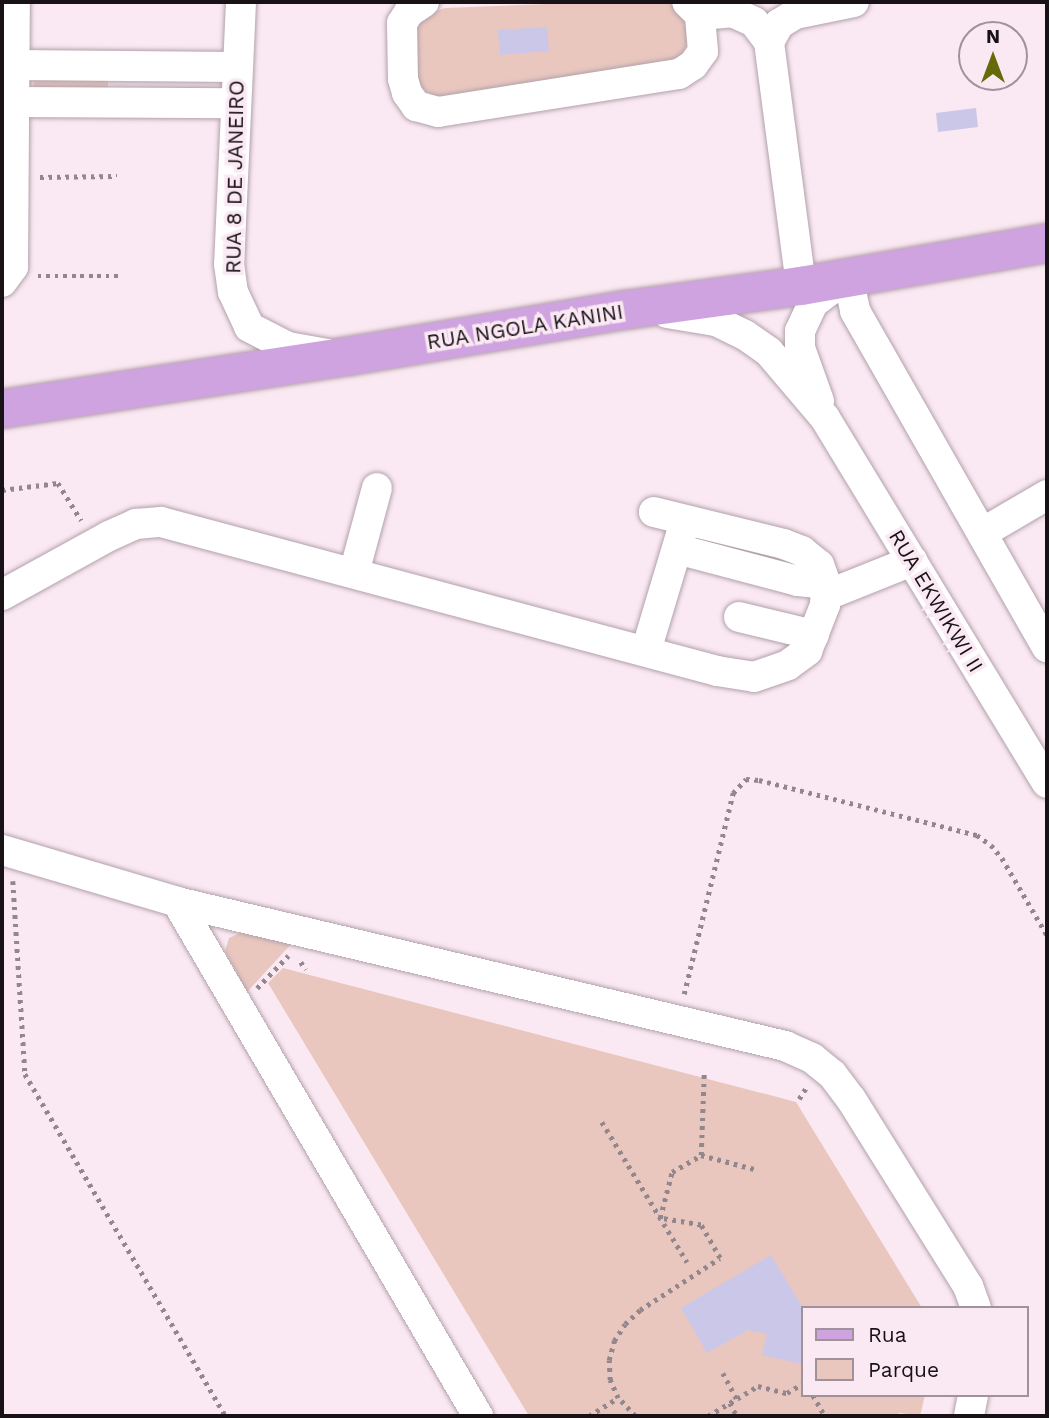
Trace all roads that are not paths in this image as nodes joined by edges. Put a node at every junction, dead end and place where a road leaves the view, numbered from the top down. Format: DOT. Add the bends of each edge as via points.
graph roads {
  1 [pos="15,2"];
  2 [pos="241,2"];
  3 [pos="424,2"];
  4 [pos="853,2"];
  5 [pos="693,8"];
  6 [pos="769,42"];
  7 [pos="14,65"];
  8 [pos="237,67"];
  9 [pos="14,102"];
  10 [pos="236,103"];
  11 [pos="1047,243"];
  12 [pos="848,276"];
  13 [pos="13,279"];
  14 [pos="801,286"];
  15 [pos="625,310"];
  16 [pos="349,356"];
  17 [pos="2,409"];
  18 [pos="825,418"];
  19 [pos="377,488"];
  20 [pos="1047,495"];
  21 [pos="654,513"];
  22 [pos="685,520"];
  23 [pos="982,533"];
  24 [pos="677,549"];
  25 [pos="912,561"];
  26 [pos="354,573"];
  27 [pos="827,589"];
  28 [pos="2,595"];
  29 [pos="739,617"];
  30 [pos="814,635"];
  31 [pos="1047,647"];
  32 [pos="646,651"];
  33 [pos="1047,783"];
  34 [pos="7,863"];
  35 [pos="177,902"];
  36 [pos="975,1306"];
  37 [pos="973,1397"];
  38 [pos="478,1416"];
  39 [pos="969,1416"];
  1 -- 7 [label="street"];
  2 -- 8 [label="street, RUA 8 DE JANEIRO"];
  3 -- 5 [label="street" via="402,23 403,79 416,106 438,112 679,74 703,51"];
  4 -- 6 [label="street" via="795,14 779,24"];
  5 -- 6 [label="street" via="732,12 754,22"];
  6 -- 14 [label="street"];
  7 -- 8 [label="street"];
  7 -- 9 [label="street"];
  8 -- 10 [label="street, RUA 8 DE JANEIRO"];
  9 -- 10 [label="street"];
  9 -- 13 [label="street"];
  10 -- 16 [label="street, RUA 8 DE JANEIRO" via="229,264 240,311 249,327 269,339 307,351"];
  11 -- 12 [label="main road, RUA NGOLA KANINI"];
  12 -- 14 [label="main road, RUA NGOLA KANINI"];
  12 -- 18 [label="street, RUA EKWIKWI II" via="813,303 800,331 800,348"];
  12 -- 23 [label="street" via="855,311"];
  14 -- 15 [label="main road, RUA NGOLA KANINI"];
  15 -- 16 [label="main road, RUA NGOLA KANINI"];
  15 -- 18 [label="street, RUA EKWIKWI II" via="687,314 745,334 769,352"];
  16 -- 17 [label="main road, RUA NGOLA KANINI"];
  18 -- 25 [label="street, RUA EKWIKWI II"];
  19 -- 26 [label="street"];
  20 -- 23 [label="street"];
  21 -- 22 [label="street"];
  22 -- 24 [label="street"];
  22 -- 27 [label="street" via="802,551 820,565"];
  23 -- 31 [label="street"];
  24 -- 27 [label="street"];
  24 -- 32 [label="street"];
  25 -- 27 [label="street"];
  25 -- 33 [label="street, RUA EKWIKWI II"];
  26 -- 28 [label="street" via="161,522 136,524"];
  26 -- 32 [label="street"];
  27 -- 30 [label="street"];
  29 -- 30 [label="street"];
  30 -- 32 [label="street" via="807,651 788,665 754,677"];
  34 -- 35 [label="street"];
  35 -- 36 [label="street" via="772,1043 812,1058 851,1099 968,1286"];
  35 -- 38 [label="street"];
  37 -- 39 [label="street"];
}
